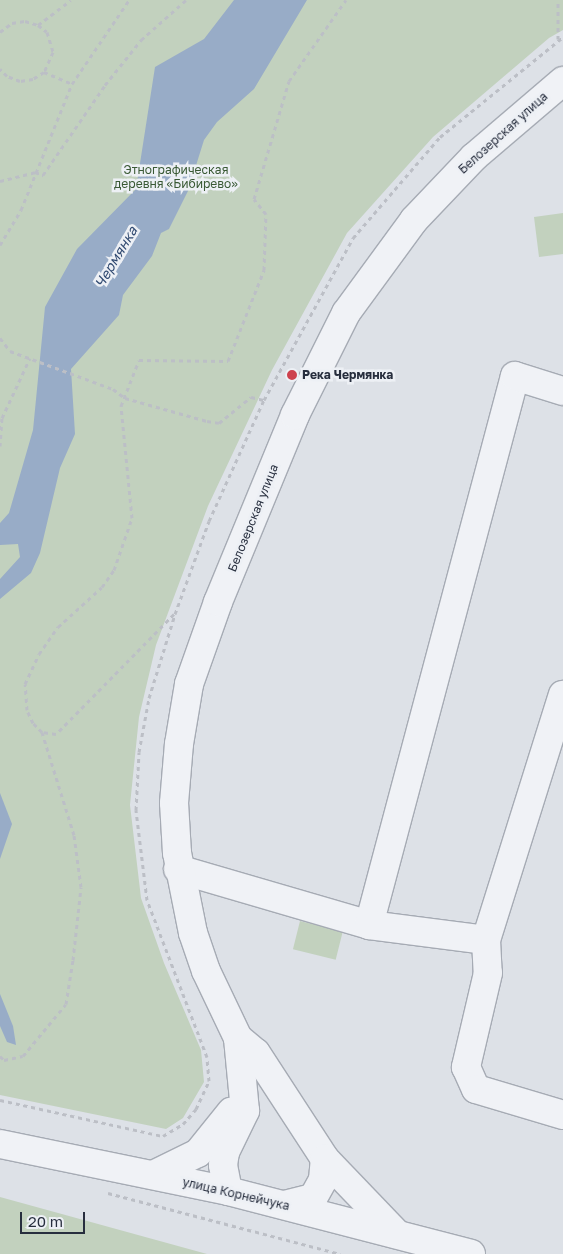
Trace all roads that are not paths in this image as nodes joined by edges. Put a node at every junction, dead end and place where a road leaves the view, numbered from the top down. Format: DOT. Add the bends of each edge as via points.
graph roads {
  1 [pos="563,81"];
  2 [pos="563,391"];
  3 [pos="563,695"];
  4 [pos="178,869"];
  5 [pos="368,925"];
  6 [pos="486,940"];
  7 [pos="238,1038"];
  8 [pos="243,1084"];
  9 [pos="563,1115"];
  10 [pos="0,1144"];
  11 [pos="325,1159"];
  12 [pos="153,1175"];
  13 [pos="228,1192"];
  14 [pos="284,1205"];
  15 [pos="397,1234"];
  16 [pos="471,1254"];
  1 -- 4 [label="street, Белозерская улица" via="474,157 414,220 346,314 295,415 218,602 190,684 179,744 174,803"];
  2 -- 5 [label="street" via="516,376"];
  3 -- 6 [label="street"];
  4 -- 5 [label="street"];
  4 -- 7 [label="street, Белозерская улица" via="206,971"];
  5 -- 6 [label="street"];
  6 -- 9 [label="street" via="488,974 466,1068 476,1089"];
  7 -- 8 [label="street, Белозерская улица"];
  7 -- 11 [label="street, Белозерская улица" via="256,1053"];
  8 -- 12 [label="street, Белозерская улица" via="234,1108 198,1153"];
  8 -- 13 [label="street, Белозерская улица" via="244,1111 225,1152 223,1165"];
  10 -- 12 [label="street, улица Корнейчука"];
  11 -- 14 [label="street" via="323,1180 313,1198"];
  11 -- 15 [label="street, Белозерская улица"];
  12 -- 13 [label="street, улица Корнейчука"];
  13 -- 14 [label="street, улица Корнейчука"];
  14 -- 15 [label="street, улица Корнейчука"];
  15 -- 16 [label="street, улица Корнейчука"];
}
